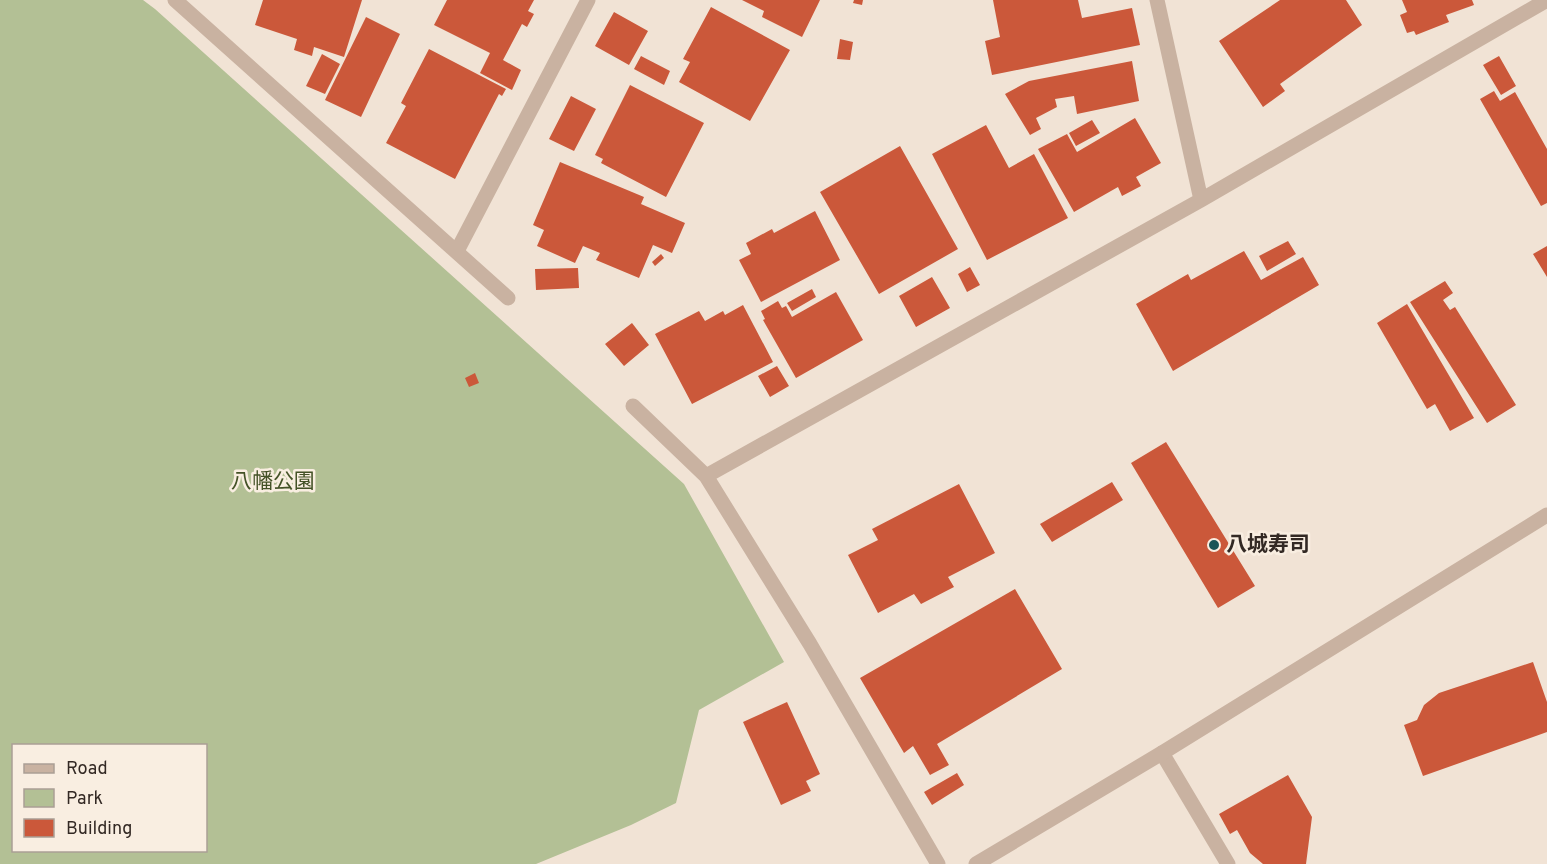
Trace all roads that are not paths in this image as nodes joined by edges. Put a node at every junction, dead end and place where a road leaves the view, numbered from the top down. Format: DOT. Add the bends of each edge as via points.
graph roads {
  1 [pos="176,0"];
  2 [pos="588,0"];
  3 [pos="1157,0"];
  4 [pos="1544,1"];
  5 [pos="1201,200"];
  6 [pos="457,251"];
  7 [pos="508,298"];
  8 [pos="633,406"];
  9 [pos="706,476"];
  10 [pos="1547,515"];
  11 [pos="1162,753"];
  12 [pos="938,864"];
  13 [pos="976,864"];
  14 [pos="1228,864"];
  1 -- 6 [label="street"];
  2 -- 6 [label="street"];
  3 -- 5 [label="street"];
  4 -- 5 [label="street"];
  5 -- 9 [label="street"];
  6 -- 7 [label="street"];
  8 -- 9 [label="street"];
  9 -- 12 [label="street" via="810,644"];
  10 -- 11 [label="street"];
  11 -- 13 [label="street"];
  11 -- 14 [label="street"];
}
